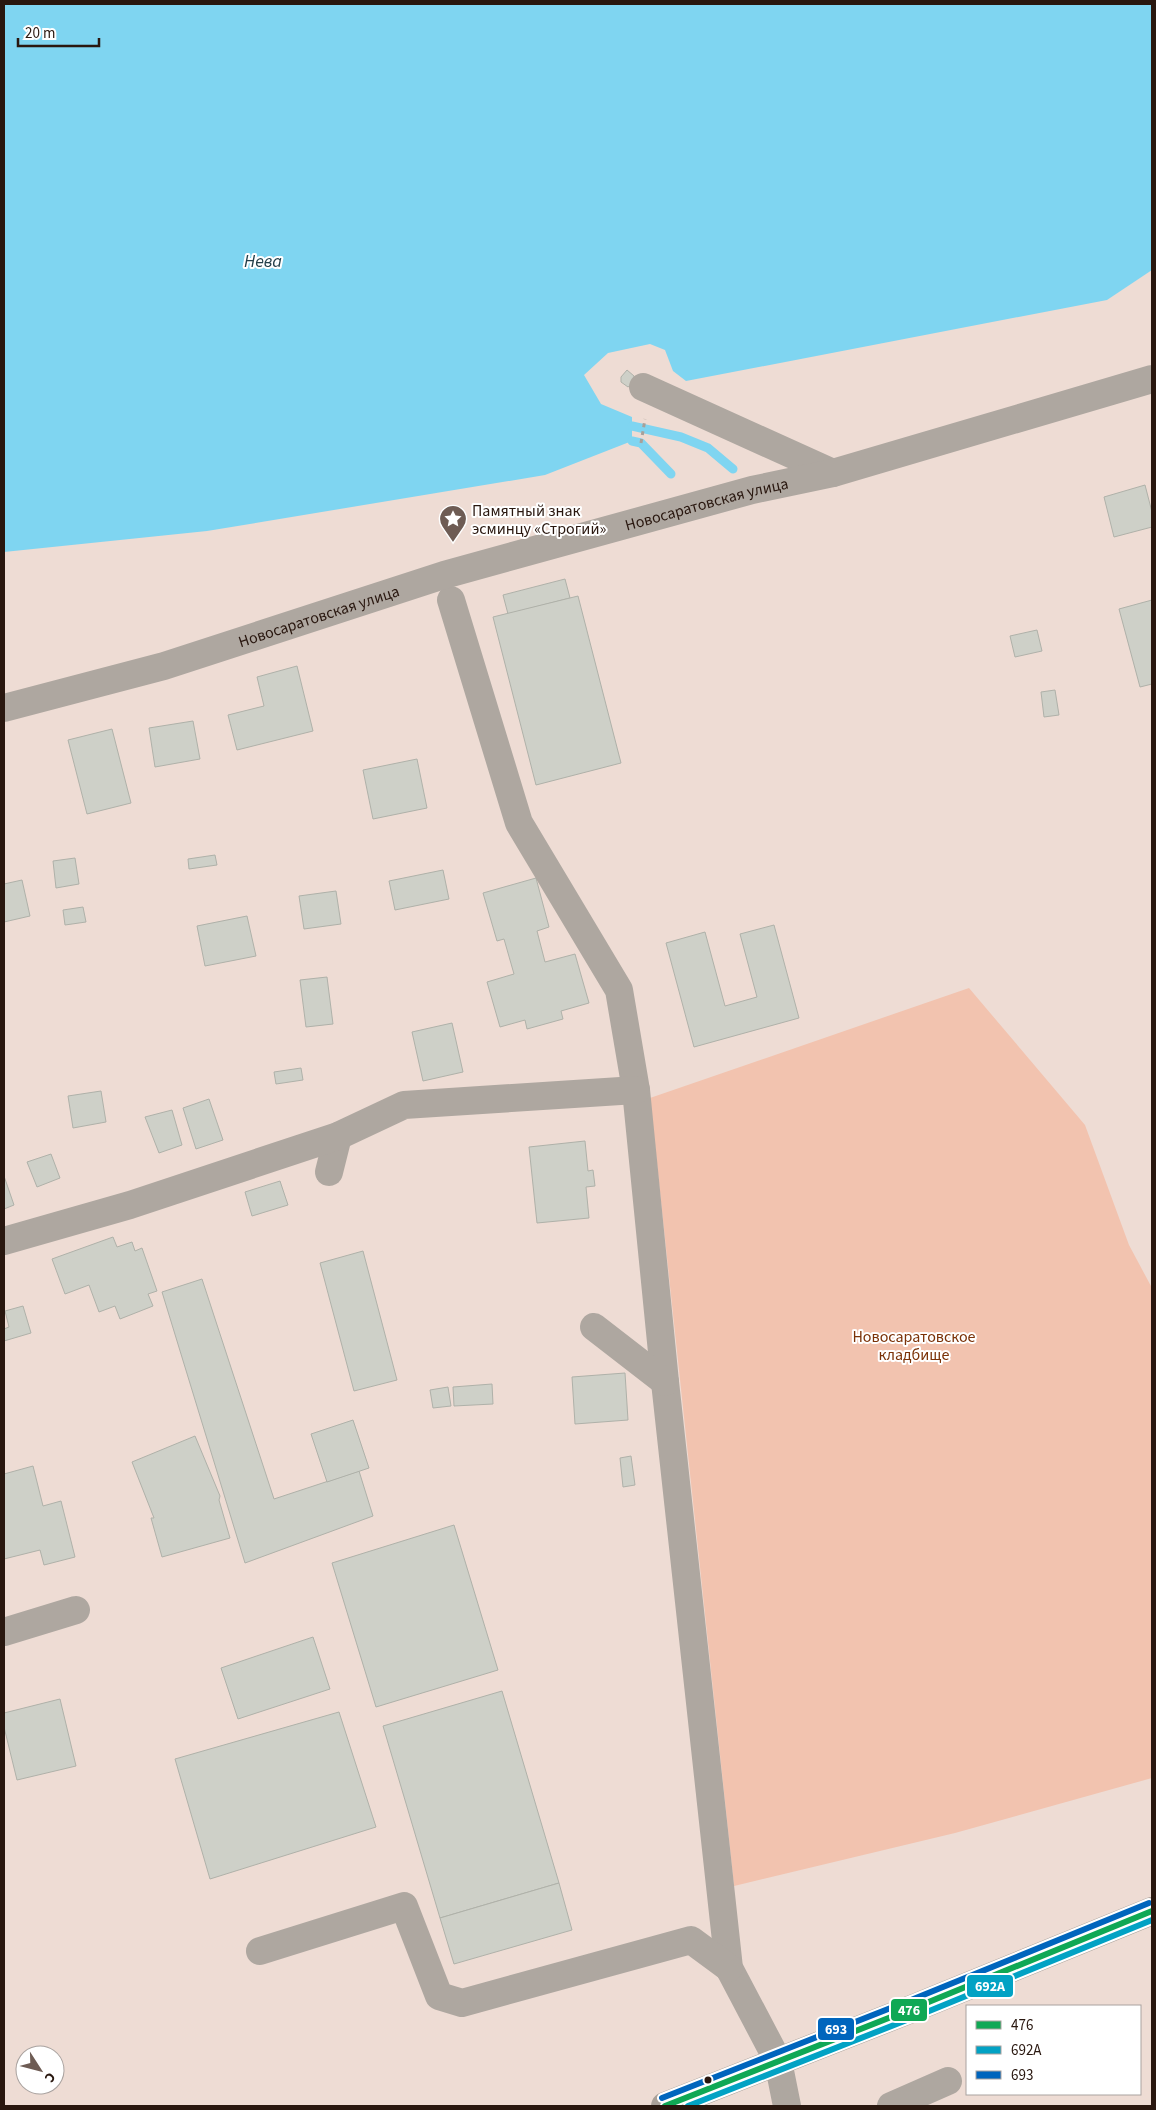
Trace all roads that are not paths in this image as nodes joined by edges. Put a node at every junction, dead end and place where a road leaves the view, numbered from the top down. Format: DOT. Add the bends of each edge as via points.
graph roads {
  1 [pos="1152,379"];
  2 [pos="643,387"];
  3 [pos="833,473"];
  4 [pos="451,600"];
  5 [pos="4,708"];
  6 [pos="636,1090"];
  7 [pos="338,1136"];
  8 [pos="329,1172"];
  9 [pos="4,1241"];
  10 [pos="594,1327"];
  11 [pos="665,1382"];
  12 [pos="76,1610"];
  13 [pos="4,1632"];
  14 [pos="1152,1911"];
  15 [pos="260,1951"];
  16 [pos="729,1968"];
  17 [pos="778,2061"];
  18 [pos="948,2081"];
  19 [pos="665,2106"];
  20 [pos="787,2106"];
  21 [pos="892,2106"];
  1 -- 3 [label="street, Новосаратовская улица"];
  2 -- 3 [label="street"];
  3 -- 5 [label="street, Новосаратовская улица" via="752,490 454,573 164,666"];
  4 -- 6 [label="street" via="519,823 619,990"];
  6 -- 7 [label="street" via="404,1105"];
  6 -- 11 [label="street"];
  7 -- 8 [label="street"];
  7 -- 9 [label="street" via="130,1206"];
  10 -- 11 [label="street"];
  11 -- 16 [label="street"];
  12 -- 13 [label="street"];
  14 -- 17 [label="main road"];
  15 -- 16 [label="street" via="404,1906 439,1996 462,2003 691,1940"];
  16 -- 17 [label="street"];
  17 -- 19 [label="main road"];
  17 -- 20 [label="street"];
  18 -- 21 [label="street"];
}
